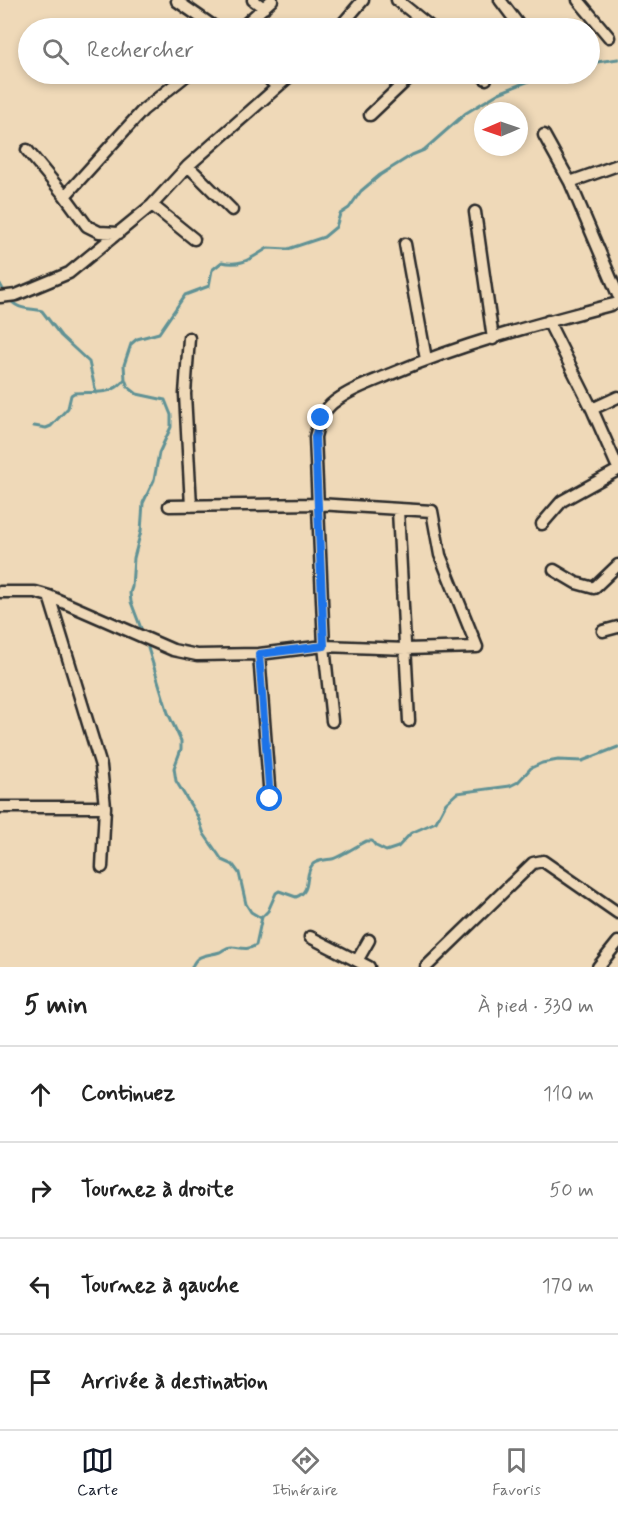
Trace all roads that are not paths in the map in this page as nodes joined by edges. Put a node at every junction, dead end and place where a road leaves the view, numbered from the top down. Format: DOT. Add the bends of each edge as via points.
graph roads {
  1 [pos="253,0"];
  2 [pos="363,0"];
  3 [pos="397,0"];
  4 [pos="500,0"];
  5 [pos="578,0"];
  6 [pos="177,1"];
  7 [pos="268,4"];
  8 [pos="202,18"];
  9 [pos="252,18"];
  10 [pos="348,18"];
  11 [pos="420,18"];
  12 [pos="513,18"];
  13 [pos="593,18"];
  14 [pos="600,26"];
  15 [pos="609,37"];
  16 [pos="176,84"];
  17 [pos="274,84"];
  18 [pos="280,84"];
  19 [pos="403,84"];
  20 [pos="277,87"];
  21 [pos="370,115"];
  22 [pos="544,135"];
  23 [pos="27,150"];
  24 [pos="618,165"];
  25 [pos="188,166"];
  26 [pos="570,182"];
  27 [pos="65,196"];
  28 [pos="153,205"];
  29 [pos="232,210"];
  30 [pos="475,212"];
  31 [pos="119,233"];
  32 [pos="194,238"];
  33 [pos="405,244"];
  34 [pos="618,295"];
  35 [pos="0,297"];
  36 [pos="618,303"];
  37 [pos="548,321"];
  38 [pos="189,338"];
  39 [pos="493,339"];
  40 [pos="426,359"];
  41 [pos="618,397"];
  42 [pos="592,409"];
  43 [pos="618,469"];
  44 [pos="318,504"];
  45 [pos="169,506"];
  46 [pos="191,506"];
  47 [pos="398,510"];
  48 [pos="542,524"];
  49 [pos="618,565"];
  50 [pos="554,570"];
  51 [pos="0,592"];
  52 [pos="49,596"];
  53 [pos="618,627"];
  54 [pos="603,631"];
  55 [pos="324,646"];
  56 [pos="406,649"];
  57 [pos="259,654"];
  58 [pos="332,721"];
  59 [pos="408,721"];
  60 [pos="270,799"];
  61 [pos="0,807"];
  62 [pos="105,807"];
  63 [pos="102,867"];
  64 [pos="618,913"];
  65 [pos="310,937"];
  66 [pos="369,940"];
  67 [pos="618,942"];
  68 [pos="357,961"];
  69 [pos="369,967"];
  70 [pos="426,967"];
  71 [pos="598,967"];
  1 -- 7 [label="street"];
  2 -- 10 [label="street"];
  3 -- 11 [label="street"];
  4 -- 12 [label="street"];
  5 -- 13 [label="street"];
  6 -- 8 [label="street"];
  7 -- 9 [label="street"];
  14 -- 15 [label="street"];
  16 -- 27 [label="street" via="143,110"];
  17 -- 20 [label="street"];
  18 -- 20 [label="street"];
  19 -- 21 [label="street"];
  20 -- 25 [label="street"];
  22 -- 26 [label="street"];
  23 -- 27 [label="street"];
  24 -- 26 [label="street"];
  25 -- 28 [label="street"];
  25 -- 29 [label="street"];
  26 -- 34 [label="street"];
  27 -- 31 [label="street" via="87,226 99,232"];
  28 -- 31 [label="street"];
  28 -- 32 [label="street"];
  30 -- 39 [label="street"];
  31 -- 35 [label="street" via="69,273 16,295"];
  33 -- 40 [label="street"];
  36 -- 37 [label="street"];
  37 -- 39 [label="street"];
  37 -- 42 [label="street"];
  38 -- 46 [label="street" via="185,394"];
  39 -- 40 [label="street"];
  40 -- 44 [label="street" via="358,388 327,409 315,437"];
  41 -- 42 [label="street"];
  42 -- 43 [label="street"];
  43 -- 48 [label="street" via="562,501"];
  44 -- 46 [label="street"];
  44 -- 47 [label="street"];
  44 -- 55 [label="street"];
  45 -- 46 [label="street"];
  47 -- 56 [label="street"];
  47 -- 56 [label="street" via="432,512 440,555 477,647"];
  49 -- 50 [label="street" via="594,588"];
  51 -- 52 [label="street"];
  52 -- 57 [label="street" via="173,650 197,655"];
  52 -- 62 [label="street" via="101,766"];
  53 -- 54 [label="street"];
  55 -- 56 [label="street"];
  55 -- 57 [label="street"];
  55 -- 58 [label="street"];
  56 -- 59 [label="street"];
  57 -- 60 [label="street"];
  61 -- 62 [label="street"];
  62 -- 63 [label="street"];
  64 -- 70 [label="street" via="538,860"];
  65 -- 68 [label="street"];
  66 -- 68 [label="street"];
  67 -- 71 [label="street"];
  68 -- 69 [label="street"];
}
